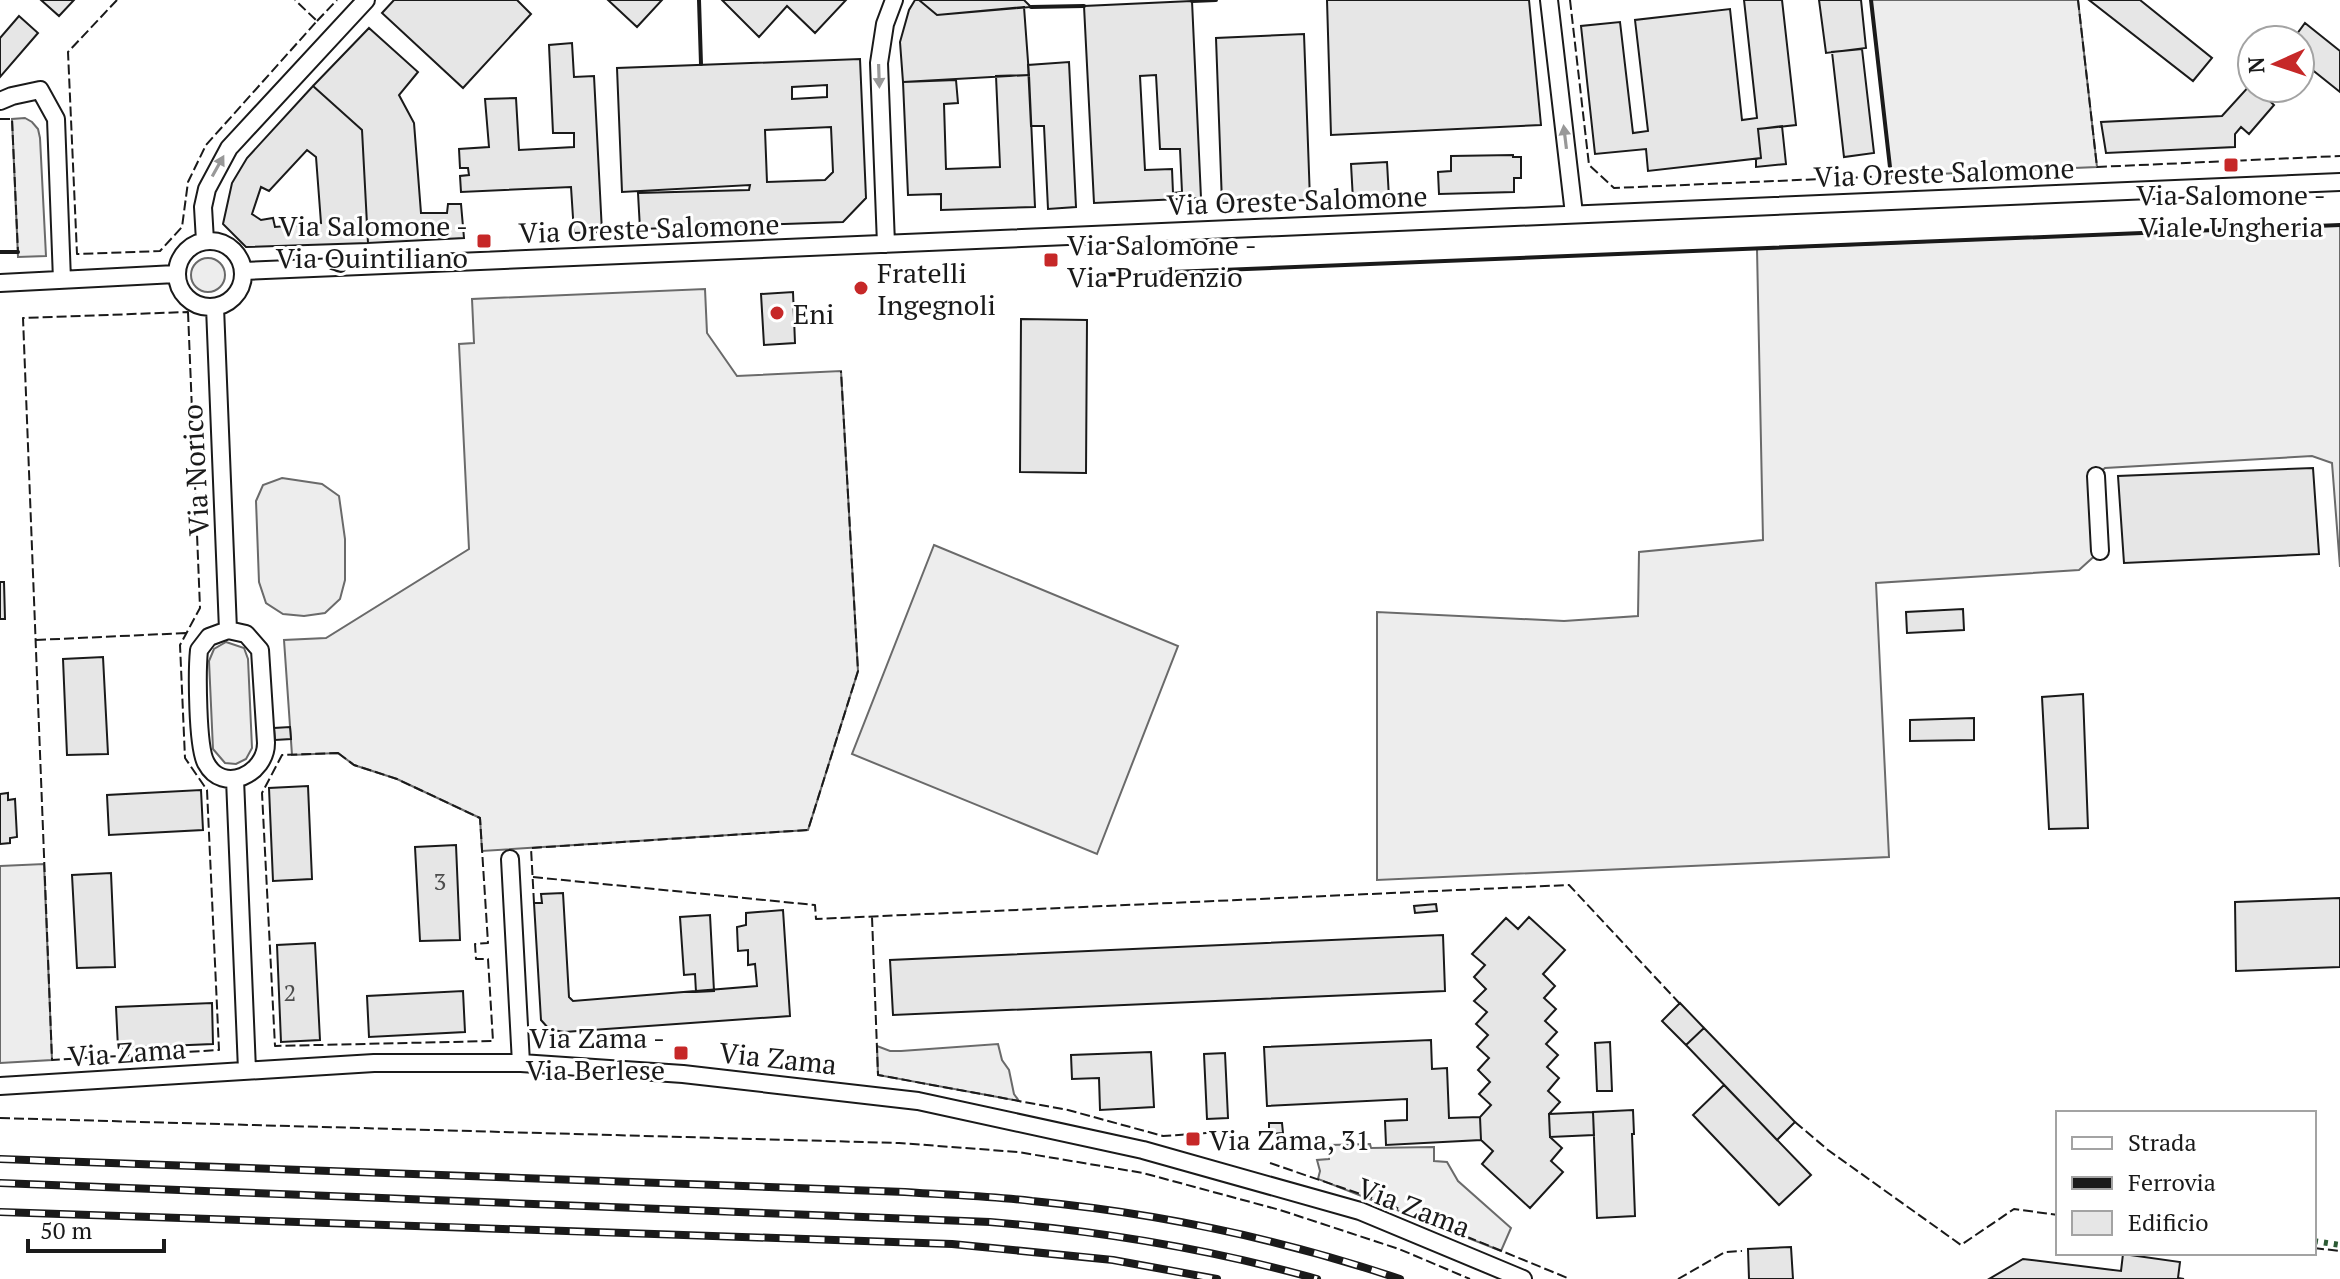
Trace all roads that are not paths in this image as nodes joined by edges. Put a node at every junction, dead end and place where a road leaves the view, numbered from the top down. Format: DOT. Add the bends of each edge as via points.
graph roads {
  1 [pos="366,0"];
  2 [pos="894,0"];
  3 [pos="1549,0"];
  4 [pos="0,101"];
  5 [pos="2340,182"];
  6 [pos="1574,214"];
  7 [pos="205,241"];
  8 [pos="886,244"];
  9 [pos="250,271"];
  10 [pos="176,274"];
  11 [pos="62,280"];
  12 [pos="0,283"];
  13 [pos="215,307"];
  14 [pos="2096,476"];
  15 [pos="2100,551"];
  16 [pos="228,630"];
  17 [pos="235,779"];
  18 [pos="510,859"];
  19 [pos="521,1063"];
  20 [pos="247,1070"];
  21 [pos="0,1086"];
  22 [pos="1523,1279"];
  7 -- 1 [label="street, one-way" via="207,189 229,148"];
  2 -- 8 [label="street, one-way" via="879,63"];
  6 -- 3 [label="street, one-way"];
  4 -- 11 [label="street" via="40,90 56,119"];
  5 -- 6 [label="street, Via Oreste Salomone"];
  6 -- 8 [label="street, Via Oreste Salomone"];
  7 -- 9 [label="street" via="227,246"];
  7 -- 10 [label="street" via="189,248"];
  8 -- 9 [label="street, Via Oreste Salomone"];
  9 -- 13 [label="street" via="232,299"];
  10 -- 11 [label="street"];
  10 -- 13 [label="street" via="184,296 203,307"];
  11 -- 12 [label="street"];
  13 -- 16 [label="street, Via Norico"];
  14 -- 15 [label="street"];
  16 -- 17 [label="street" via="209,637 199,650 201,750 211,770"];
  16 -- 17 [label="street" via="246,634 260,650 266,743 254,772"];
  17 -- 20 [label="street"];
  18 -- 19 [label="street"];
  19 -- 20 [label="street, Via Zama"];
  19 -- 22 [label="street, Via Zama" via="683,1074 918,1101 1143,1150 1345,1207"];
  20 -- 21 [label="street, Via Zama"];
}
